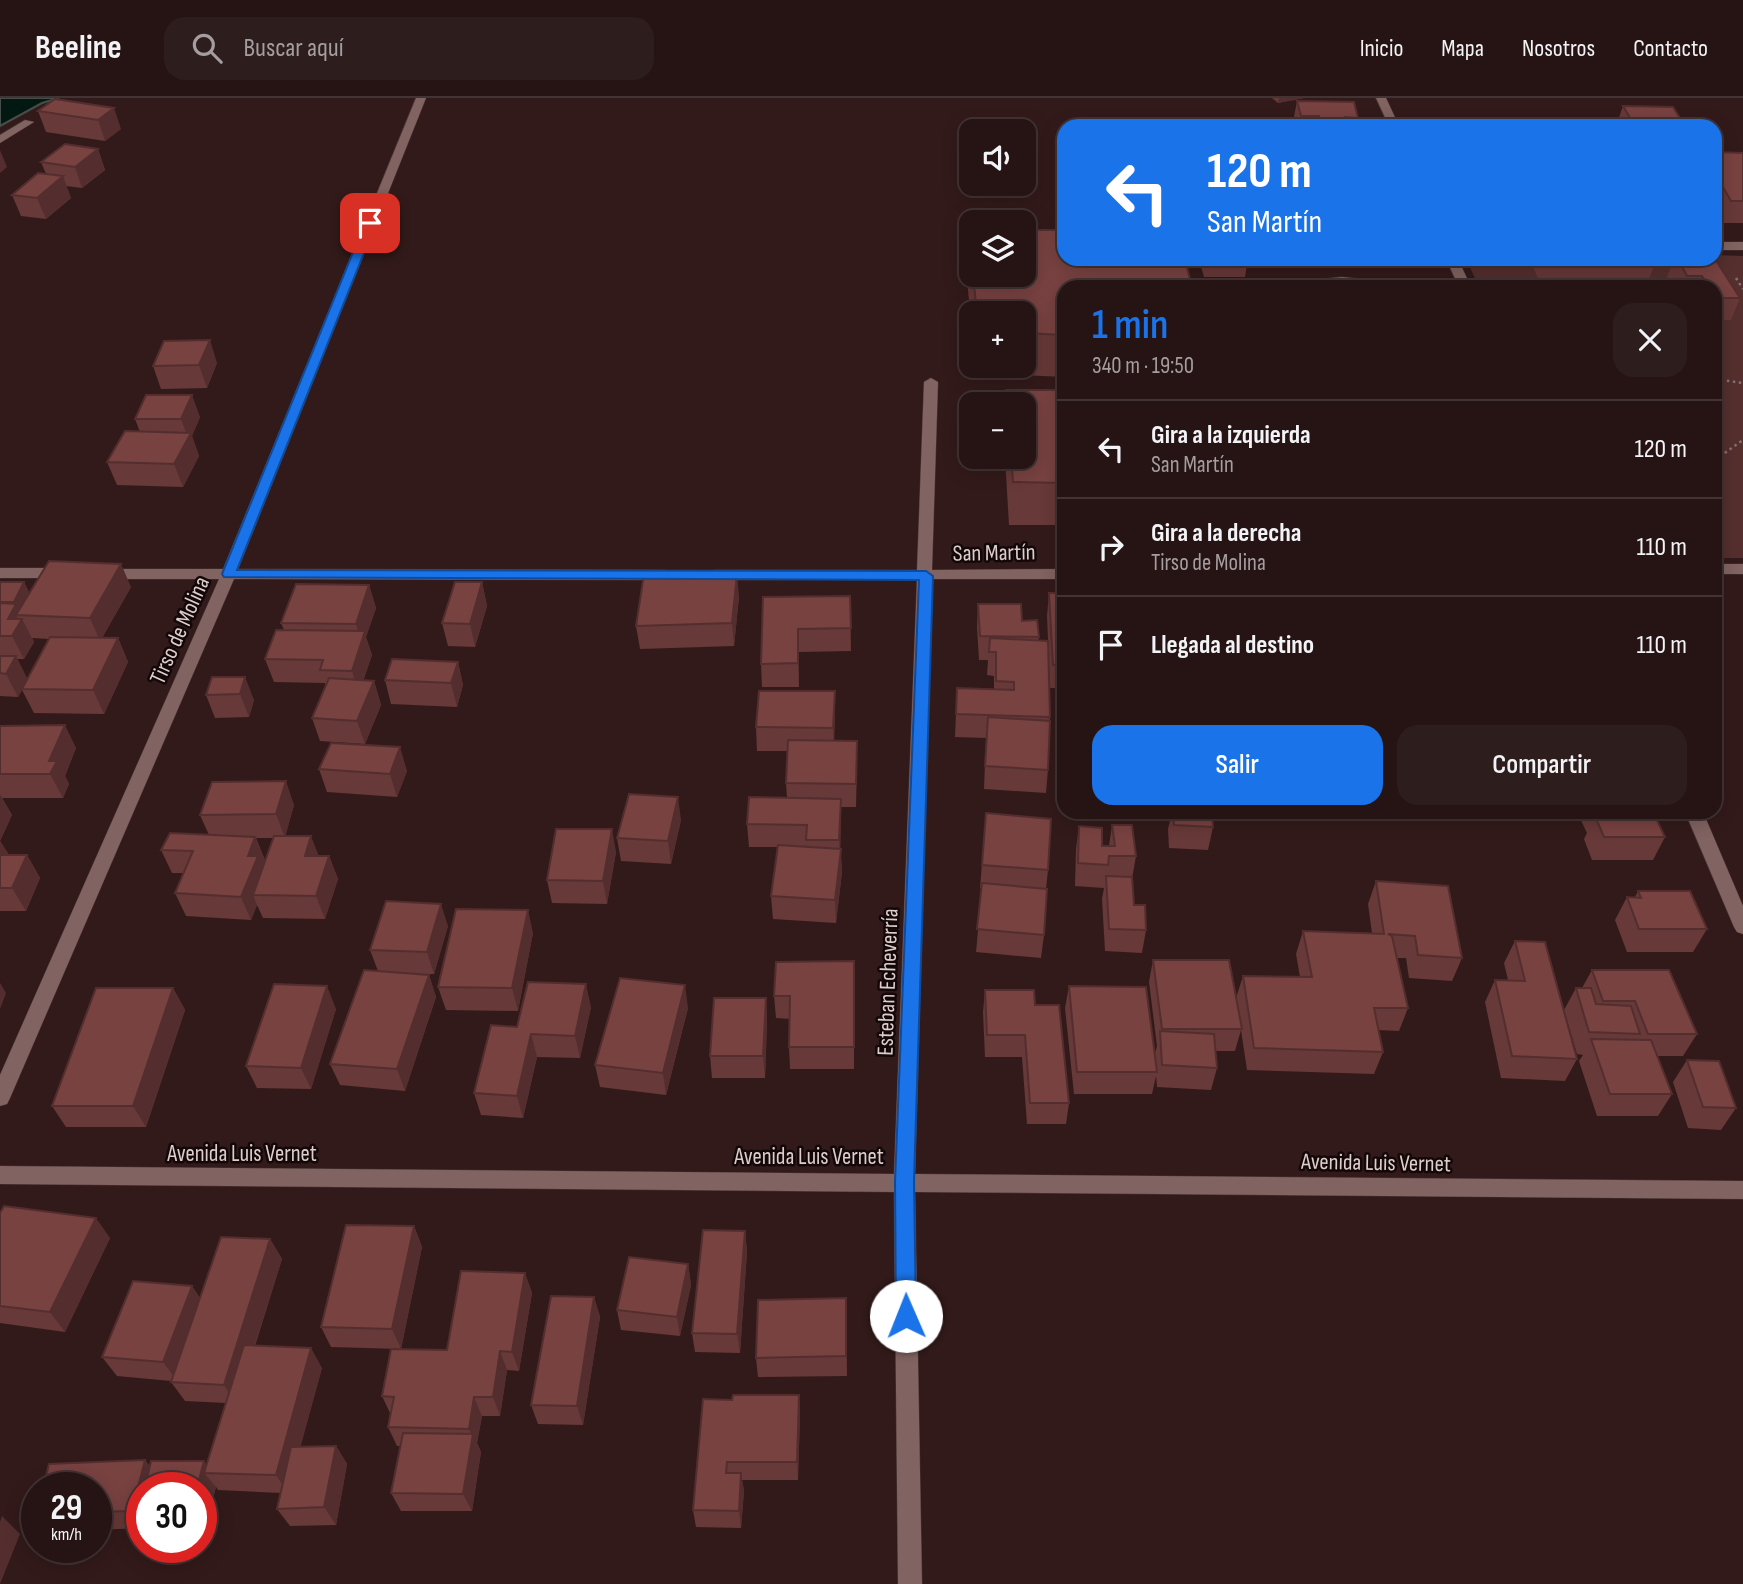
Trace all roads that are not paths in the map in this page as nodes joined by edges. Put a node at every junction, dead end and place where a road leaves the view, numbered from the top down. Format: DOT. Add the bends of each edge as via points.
graph roads {
  1 [pos="421,98"];
  2 [pos="1381,98"];
  3 [pos="1391,119"];
  4 [pos="29,122"];
  5 [pos="0,140"];
  6 [pos="1722,246"];
  7 [pos="1743,246"];
  8 [pos="1321,280"];
  9 [pos="1350,280"];
  10 [pos="931,382"];
  11 [pos="1722,569"];
  12 [pos="1743,569"];
  13 [pos="0,573"];
  14 [pos="229,574"];
  15 [pos="1057,574"];
  16 [pos="675,575"];
  17 [pos="703,575"];
  18 [pos="926,576"];
  19 [pos="1697,819"];
  20 [pos="1743,927"];
  21 [pos="0,1098"];
  22 [pos="0,1175"];
  23 [pos="904,1182"];
  24 [pos="1743,1190"];
  25 [pos="910,1584"];
  1 -- 14 [label="street, Tirso de Molina"];
  2 -- 3 [label="street"];
  4 -- 5 [label="street"];
  6 -- 7 [label="street"];
  8 -- 9 [label="street"];
  10 -- 18 [label="street, Esteban Echeverría"];
  11 -- 12 [label="street"];
  13 -- 14 [label="street"];
  14 -- 16 [label="street"];
  14 -- 21 [label="street, Tirso de Molina"];
  15 -- 18 [label="street, San Martín"];
  17 -- 18 [label="street, San Martín"];
  18 -- 23 [label="street, Esteban Echeverría"];
  19 -- 20 [label="street"];
  22 -- 23 [label="street, Avenida Luis Vernet"];
  23 -- 24 [label="street, Avenida Luis Vernet"];
  23 -- 25 [label="street, Esteban Echeverría"];
}
